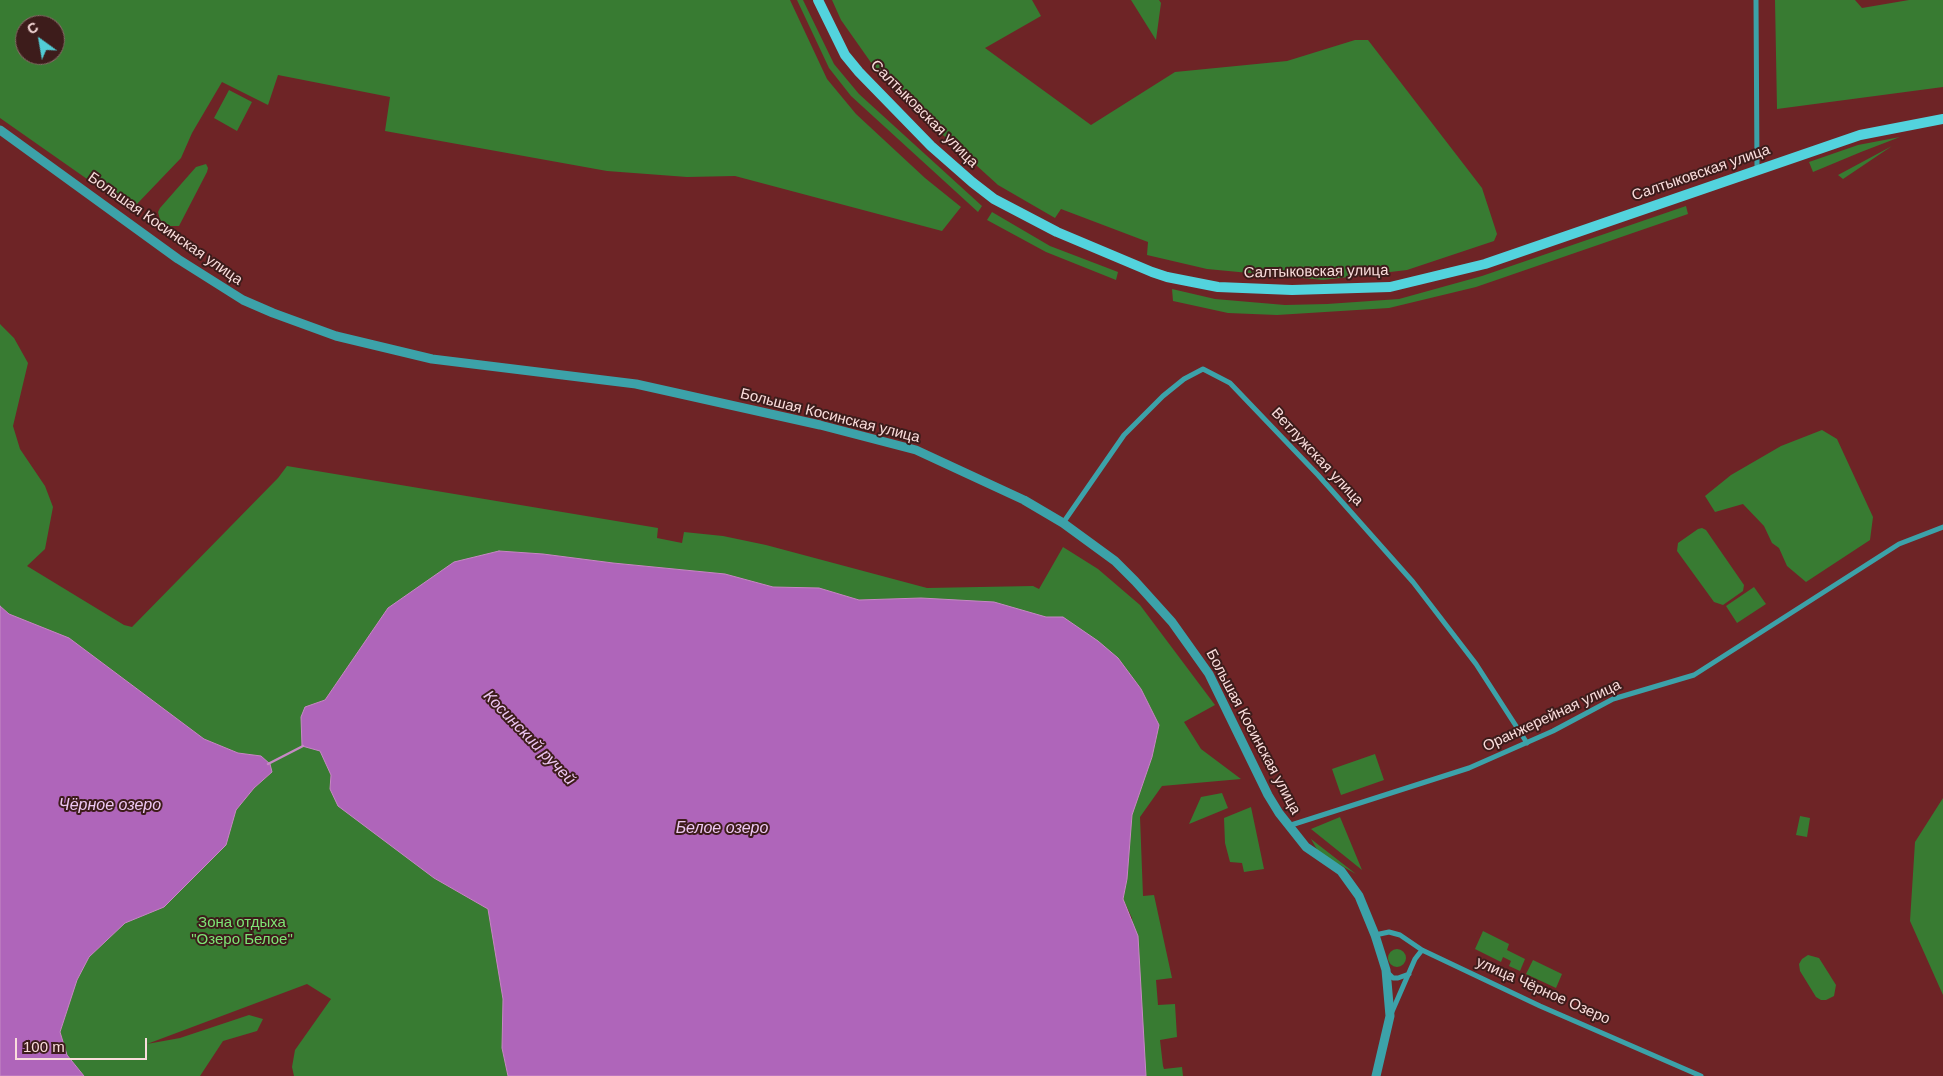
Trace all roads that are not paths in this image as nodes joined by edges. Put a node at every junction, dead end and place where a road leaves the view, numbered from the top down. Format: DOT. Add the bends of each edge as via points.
graph roads {
  1 [pos="818,0"];
  2 [pos="1756,0"];
  3 [pos="1943,120"];
  4 [pos="0,130"];
  5 [pos="1757,169"];
  6 [pos="1063,523"];
  7 [pos="1943,527"];
  8 [pos="1527,743"];
  9 [pos="1288,826"];
  10 [pos="1375,935"];
  11 [pos="1422,950"];
  12 [pos="1386,970"];
  13 [pos="1409,974"];
  14 [pos="1390,1016"];
  15 [pos="1376,1076"];
  16 [pos="1701,1076"];
  1 -- 5 [label="main road, Салтыковская улица" via="845,55 859,72 931,146 994,199 1057,232 1152,272 1218,287 1292,290 1390,287 1485,264"];
  2 -- 5 [label="street"];
  3 -- 5 [label="main road, Салтыковская улица" via="1860,135"];
  4 -- 6 [label="street, Большая Косинская улица" via="178,259 273,314 336,336 432,359 636,384 916,450 1024,500"];
  6 -- 8 [label="street, Ветлужская улица" via="1124,435 1163,396 1203,369 1230,383 1318,475 1413,582 1476,664"];
  6 -- 9 [label="street, Большая Косинская улица" via="1136,581 1189,644 1209,674 1268,795"];
  7 -- 8 [label="street, Оранжерейная улица" via="1898,544 1694,675 1613,699"];
  8 -- 9 [label="street, Оранжерейная улица" via="1470,768"];
  9 -- 10 [label="street, Большая Косинская улица" via="1306,847 1348,879 1363,904"];
  10 -- 11 [label="street, улица Чёрное Озеро" via="1388,932 1400,935"];
  10 -- 12 [label="street, Большая Косинская улица"];
  11 -- 13 [label="street"];
  11 -- 16 [label="street, улица Чёрное Озеро"];
  12 -- 13 [label="street" via="1393,978"];
  12 -- 14 [label="street, Большая Косинская улица"];
  13 -- 14 [label="street"];
  14 -- 15 [label="street, Большая Косинская улица"];
}
